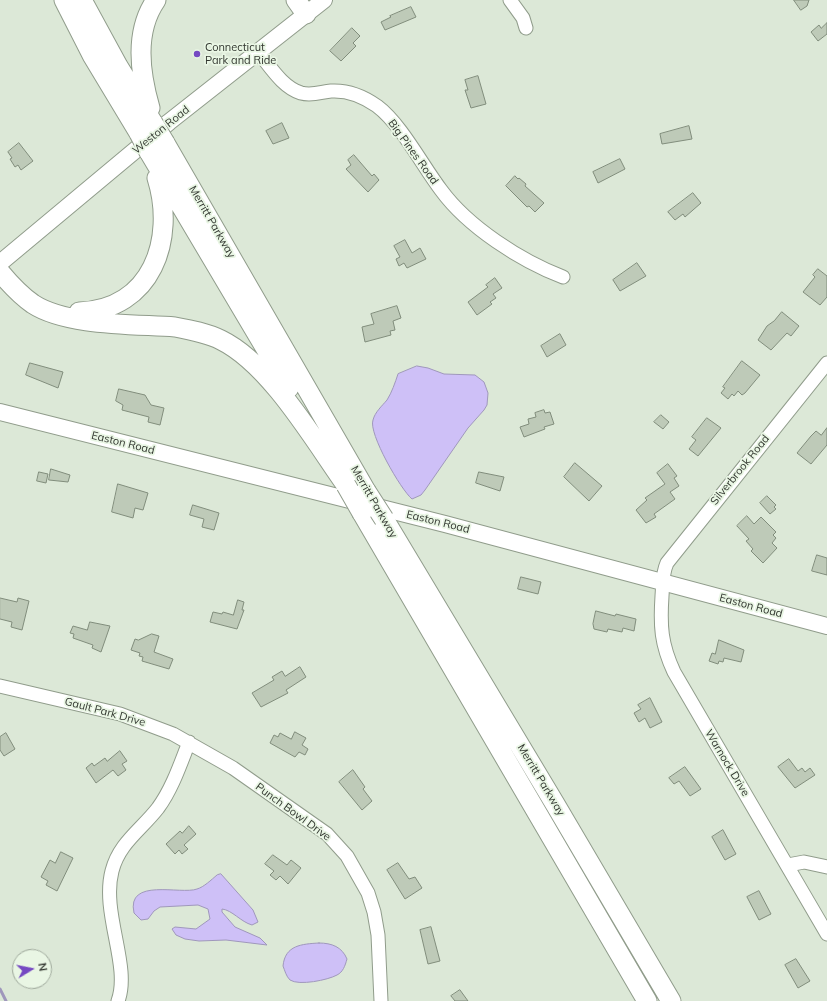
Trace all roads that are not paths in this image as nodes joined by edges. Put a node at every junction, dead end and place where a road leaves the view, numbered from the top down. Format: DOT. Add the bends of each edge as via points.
graph roads {
  1 [pos="64,0"];
  2 [pos="82,0"];
  3 [pos="156,0"];
  4 [pos="324,0"];
  5 [pos="510,0"];
  6 [pos="301,7"];
  7 [pos="526,28"];
  8 [pos="258,52"];
  9 [pos="146,128"];
  10 [pos="157,147"];
  11 [pos="0,263"];
  12 [pos="0,272"];
  13 [pos="563,277"];
  14 [pos="49,311"];
  15 [pos="826,367"];
  16 [pos="0,412"];
  17 [pos="346,484"];
  18 [pos="662,581"];
  19 [pos="827,626"];
  20 [pos="0,686"];
  21 [pos="189,742"];
  22 [pos="788,865"];
  23 [pos="827,867"];
  24 [pos="827,934"];
  25 [pos="118,1001"];
  26 [pos="381,1001"];
  27 [pos="647,1001"];
  28 [pos="671,1001"];
  1 -- 9 [label="highway, Merritt Parkway" via="92,55"];
  2 -- 9 [label="highway, Merritt Parkway" via="118,66"];
  3 -- 9 [label="highway" via="143,31 141,48"];
  4 -- 6 [label="main road, Weston Road"];
  5 -- 7 [label="street" via="523,18"];
  6 -- 8 [label="main road, Weston Road"];
  8 -- 11 [label="main road, Weston Road" via="124,159"];
  8 -- 13 [label="street, Big Pines Road" via="277,76 300,92 350,92 378,106 399,130 441,191 468,220 530,262"];
  9 -- 10 [label="highway, Merritt Parkway, bridge"];
  10 -- 14 [label="highway" via="165,227 158,254 145,279 123,300 108,307 87,312"];
  10 -- 17 [label="highway, Merritt Parkway"];
  10 -- 28 [label="highway, Merritt Parkway, bridge" via="560,811"];
  12 -- 14 [label="highway" via="21,295"];
  14 -- 17 [label="highway" via="81,320 175,326 200,332 228,344 248,357 266,375"];
  15 -- 18 [label="street, Silverbrook Road" via="686,538 667,563"];
  16 -- 18 [label="main road, Easton Road"];
  17 -- 27 [label="highway, Merritt Parkway, bridge"];
  18 -- 19 [label="main road, Easton Road"];
  18 -- 22 [label="street, Warnock Drive" via="661,629 669,661 703,724"];
  20 -- 21 [label="street, Gault Park Drive" via="130,717"];
  21 -- 25 [label="street" via="169,791 158,808 124,845 111,872 110,903 121,979"];
  21 -- 26 [label="street, Punch Bowl Drive" via="233,768 327,834 347,856 368,893 374,912 378,935"];
  22 -- 23 [label="street" via="804,862"];
  22 -- 24 [label="street, Warnock Drive"];
}
